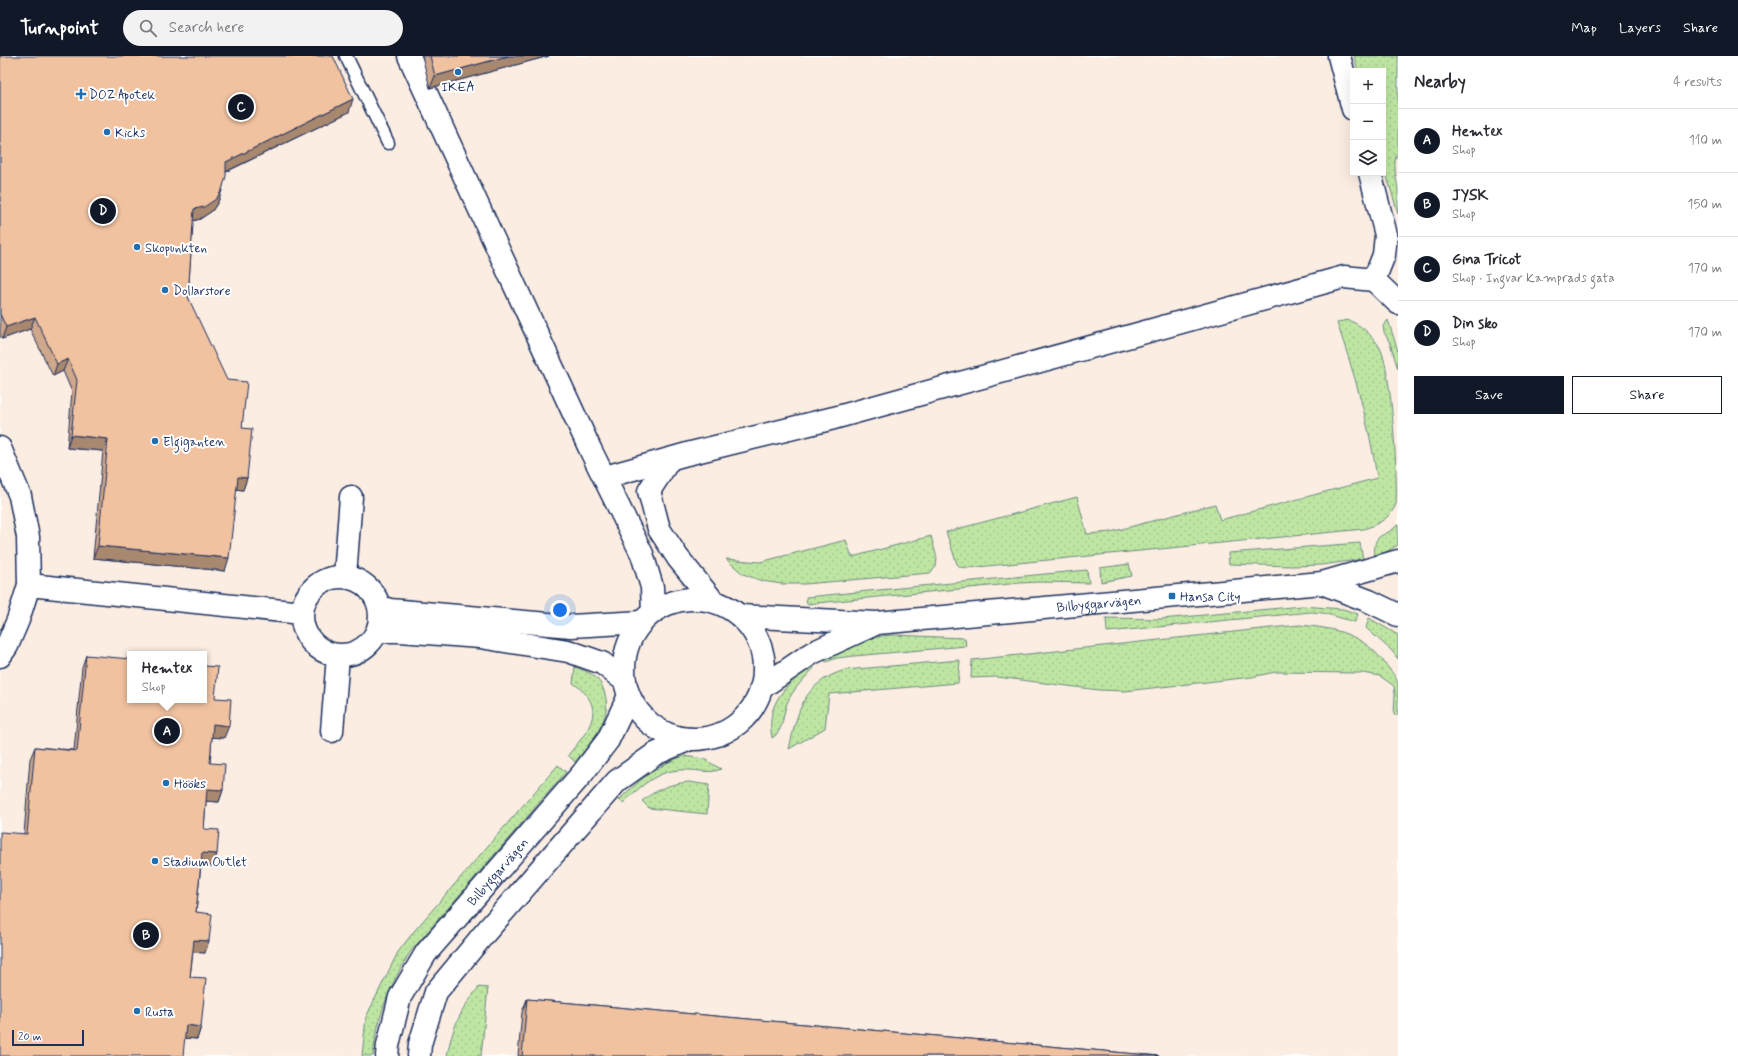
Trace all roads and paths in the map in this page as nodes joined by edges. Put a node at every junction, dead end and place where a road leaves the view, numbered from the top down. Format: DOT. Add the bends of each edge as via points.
graph roads {
  1 [pos="346,56"];
  2 [pos="409,56"];
  3 [pos="1339,56"];
  4 [pos="1352,104"];
  5 [pos="388,143"];
  6 [pos="1371,176"];
  7 [pos="1374,280"];
  8 [pos="1398,303"];
  9 [pos="0,448"];
  10 [pos="670,460"];
  11 [pos="605,477"];
  12 [pos="351,497"];
  13 [pos="1398,561"];
  14 [pos="345,576"];
  15 [pos="1322,583"];
  16 [pos="29,585"];
  17 [pos="713,601"];
  18 [pos="380,607"];
  19 [pos="302,613"];
  20 [pos="1398,615"];
  21 [pos="740,616"];
  22 [pos="648,617"];
  23 [pos="877,623"];
  24 [pos="378,631"];
  25 [pos="0,656"];
  26 [pos="338,656"];
  27 [pos="627,688"];
  28 [pos="761,688"];
  29 [pos="332,731"];
  30 [pos="690,739"];
  31 [pos="387,1056"];
  32 [pos="419,1056"];
  1 -- 5 [label="lane"];
  2 -- 11 [label="street"];
  3 -- 4 [label="street"];
  6 -- 7 [label="street" via="1386,235 1384,255"];
  7 -- 8 [label="street"];
  7 -- 10 [label="street" via="1344,277 834,418"];
  9 -- 16 [label="street" via="20,496 28,537"];
  10 -- 11 [label="street"];
  10 -- 17 [label="street" via="649,491 659,530"];
  11 -- 22 [label="street" via="642,554 652,587"];
  12 -- 14 [label="street"];
  13 -- 15 [label="street, Bilbyggarvägen"];
  14 -- 18 [label="street" via="357,579 367,586 375,595"];
  14 -- 19 [label="street" via="332,577 311,590"];
  15 -- 20 [label="street, Bilbyggarvägen"];
  15 -- 23 [label="street, Bilbyggarvägen"];
  16 -- 19 [label="street"];
  16 -- 25 [label="street" via="7,646"];
  17 -- 21 [label="street" via="728,607"];
  17 -- 22 [label="street" via="682,600 667,604"];
  18 -- 22 [label="street" via="571,626"];
  18 -- 24 [label="street"];
  19 -- 26 [label="street" via="305,631 315,646 326,653"];
  21 -- 23 [label="street, Bilbyggarvägen"];
  21 -- 28 [label="street" via="751,628 763,657"];
  22 -- 27 [label="street" via="632,635 626,649 624,665"];
  23 -- 28 [label="street, Bilbyggarvägen" via="812,653"];
  24 -- 26 [label="street" via="372,642 362,650"];
  24 -- 27 [label="street" via="480,637 568,651 602,663"];
  26 -- 29 [label="street"];
  27 -- 30 [label="street" via="637,709 654,726 674,736"];
  27 -- 31 [label="street, Bilbyggarvägen" via="608,740 582,774 426,952 400,998"];
  28 -- 30 [label="street" via="746,715 734,726 706,738"];
  30 -- 32 [label="street" via="655,754 617,780 484,934 436,992 420,1044"];
}
